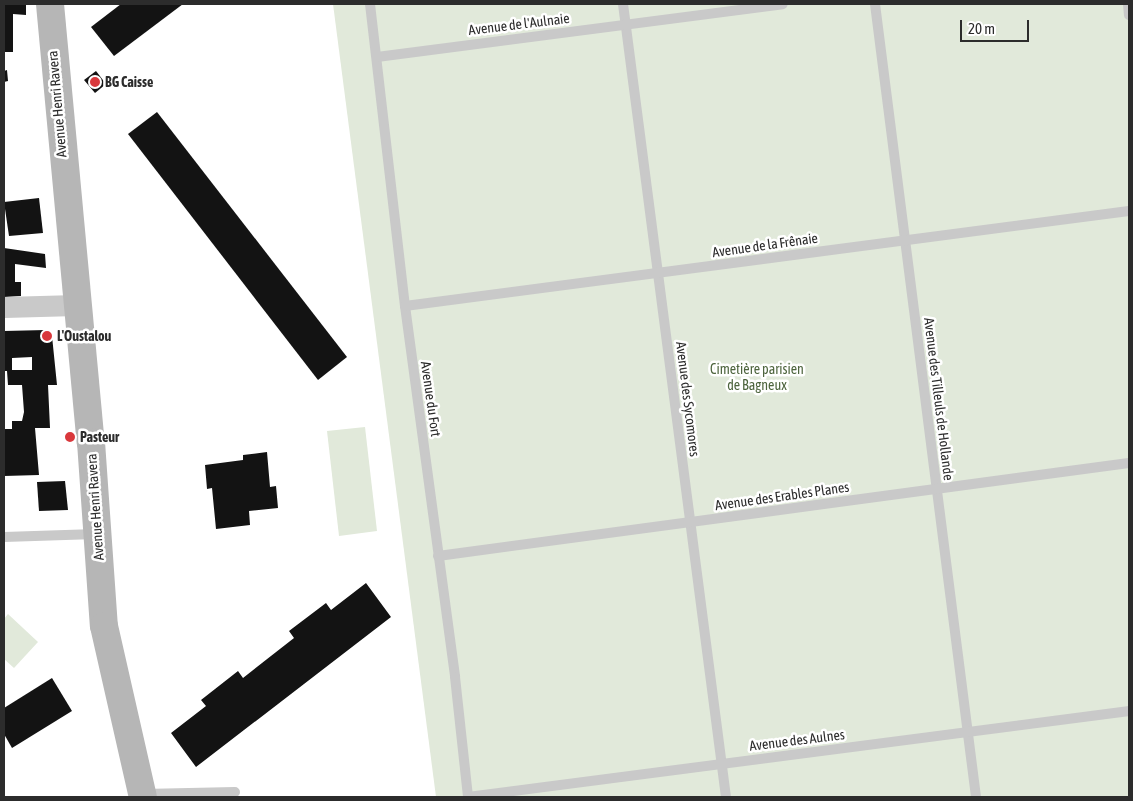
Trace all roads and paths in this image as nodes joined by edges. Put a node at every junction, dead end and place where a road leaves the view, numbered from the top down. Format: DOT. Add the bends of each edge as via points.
graph roads {
  1 [pos="370,4"];
  2 [pos="623,4"];
  3 [pos="783,4"];
  4 [pos="875,4"];
  5 [pos="1128,4"];
  6 [pos="53,6"];
  7 [pos="1129,15"];
  8 [pos="626,24"];
  9 [pos="377,57"];
  10 [pos="1129,211"];
  11 [pos="905,240"];
  12 [pos="658,273"];
  13 [pos="76,305"];
  14 [pos="404,306"];
  15 [pos="4,307"];
  16 [pos="1129,463"];
  17 [pos="937,489"];
  18 [pos="691,522"];
  19 [pos="97,534"];
  20 [pos="4,537"];
  21 [pos="438,556"];
  22 [pos="1129,711"];
  23 [pos="968,732"];
  24 [pos="722,764"];
  25 [pos="235,792"];
  26 [pos="142,796"];
  27 [pos="468,797"];
  28 [pos="726,797"];
  29 [pos="976,797"];
  1 -- 9 [label="lane, Avenue du Fort"];
  2 -- 8 [label="lane, Avenue des Sycomores"];
  3 -- 8 [label="lane, Avenue de l'Aulnaie"];
  4 -- 11 [label="lane, Avenue des Tilleuls de Hollande"];
  5 -- 7 [label="lane"];
  6 -- 13 [label="street, Avenue Henri Ravera"];
  8 -- 9 [label="lane, Avenue de l'Aulnaie"];
  8 -- 12 [label="lane, Avenue des Sycomores"];
  9 -- 14 [label="lane, Avenue du Fort"];
  10 -- 11 [label="lane, Avenue de la Frênaie"];
  11 -- 12 [label="lane, Avenue de la Frênaie"];
  11 -- 17 [label="lane, Avenue des Tilleuls de Hollande"];
  12 -- 14 [label="lane, Avenue de la Frênaie"];
  12 -- 18 [label="lane, Avenue des Sycomores"];
  13 -- 15 [label="street"];
  13 -- 19 [label="street, Avenue Henri Ravera"];
  14 -- 21 [label="lane, Avenue du Fort"];
  16 -- 17 [label="lane, Avenue des Erables Planes"];
  17 -- 18 [label="lane, Avenue des Erables Planes"];
  17 -- 23 [label="lane, Avenue des Tilleuls de Hollande"];
  18 -- 21 [label="lane, Avenue des Erables Planes"];
  18 -- 24 [label="lane, Avenue des Sycomores"];
  19 -- 20 [label="lane"];
  19 -- 26 [label="street, Avenue Henri Ravera" via="104,626"];
  21 -- 27 [label="lane, Avenue du Fort"];
  22 -- 23 [label="lane, Avenue des Aulnes"];
  23 -- 24 [label="lane, Avenue des Aulnes"];
  23 -- 29 [label="lane, Avenue des Tilleuls de Hollande"];
  24 -- 27 [label="lane, Avenue des Aulnes"];
  24 -- 28 [label="lane, Avenue des Sycomores"];
  25 -- 26 [label="lane"];
}
